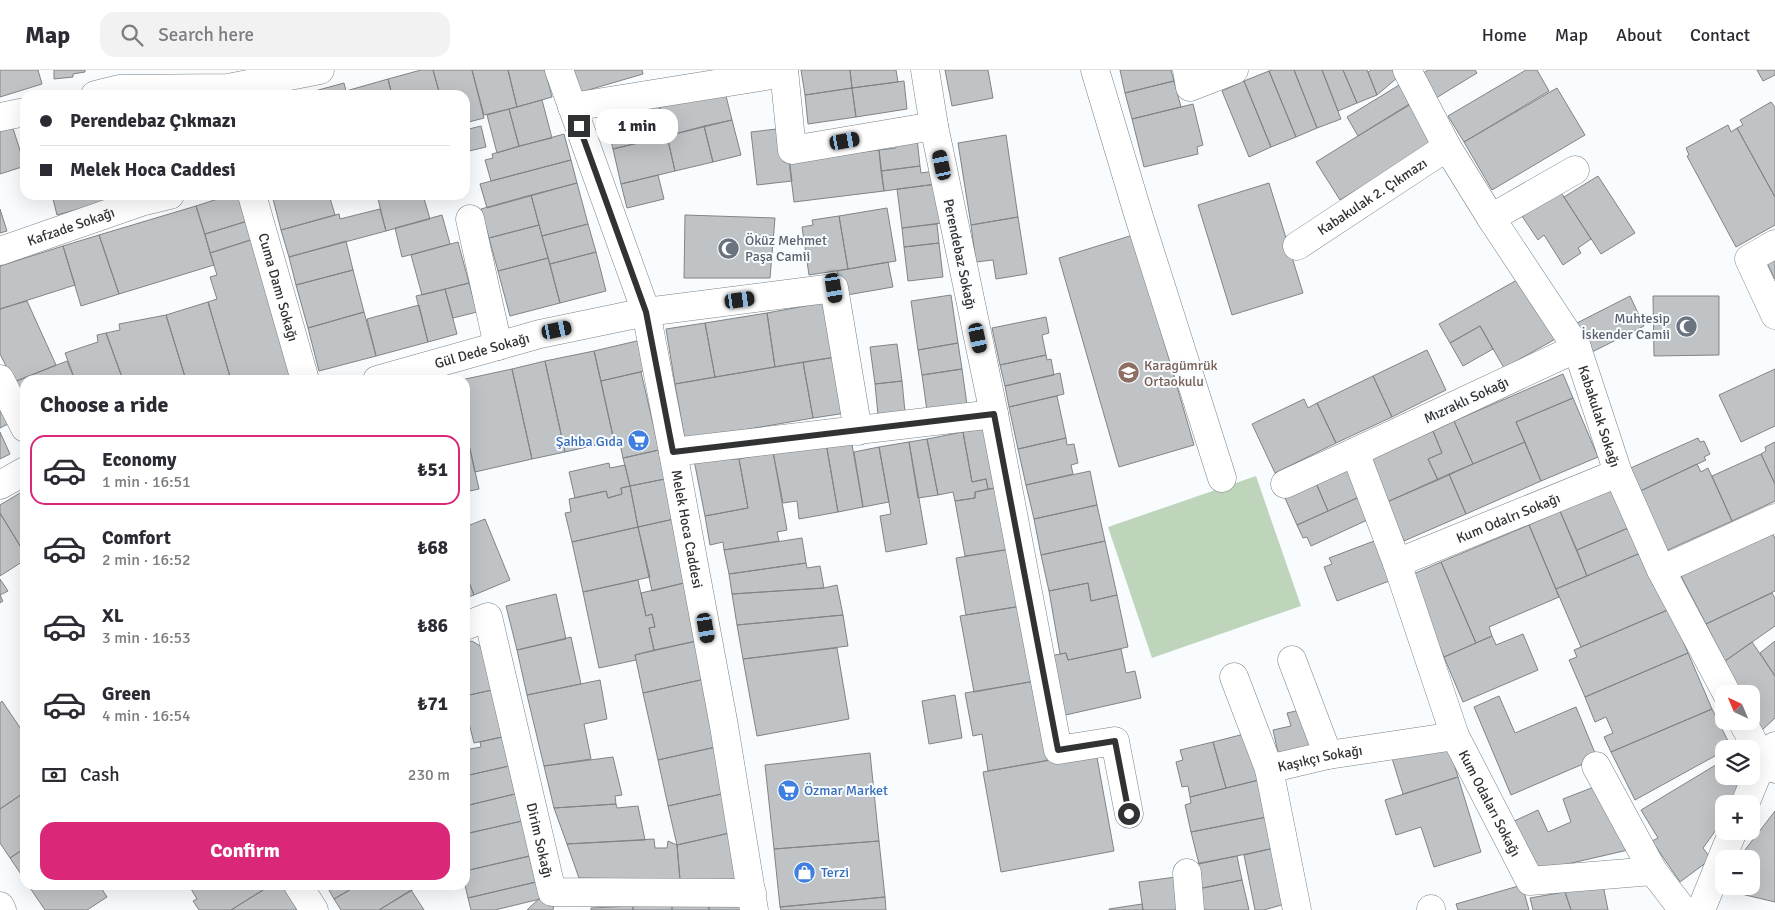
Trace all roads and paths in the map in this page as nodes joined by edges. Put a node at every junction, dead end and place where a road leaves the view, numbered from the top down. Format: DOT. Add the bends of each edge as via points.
graph roads {
  1 [pos="320,70"];
  2 [pos="559,70"];
  3 [pos="925,70"];
  4 [pos="1095,70"];
  5 [pos="1234,70"];
  6 [pos="1407,70"];
  7 [pos="784,71"];
  8 [pos="1188,78"];
  9 [pos="113,87"];
  10 [pos="199,90"];
  11 [pos="232,90"];
  12 [pos="572,107"];
  13 [pos="20,113"];
  14 [pos="0,118"];
  15 [pos="934,126"];
  16 [pos="1447,147"];
  17 [pos="1575,170"];
  18 [pos="137,200"];
  19 [pos="253,200"];
  20 [pos="1490,218"];
  21 [pos="470,219"];
  22 [pos="1775,244"];
  23 [pos="1297,246"];
  24 [pos="0,251"];
  25 [pos="646,312"];
  26 [pos="1775,315"];
  27 [pos="498,346"];
  28 [pos="1577,348"];
  29 [pos="304,375"];
  30 [pos="395,375"];
  31 [pos="0,379"];
  32 [pos="994,414"];
  33 [pos="20,418"];
  34 [pos="858,432"];
  35 [pos="673,452"];
  36 [pos="1355,452"];
  37 [pos="1618,473"];
  38 [pos="20,475"];
  39 [pos="1222,478"];
  40 [pos="1285,484"];
  41 [pos="0,485"];
  42 [pos="1775,518"];
  43 [pos="1397,563"];
  44 [pos="1661,570"];
  45 [pos="470,624"];
  46 [pos="1292,660"];
  47 [pos="1234,677"];
  48 [pos="1722,685"];
  49 [pos="1749,730"];
  50 [pos="1455,736"];
  51 [pos="1328,755"];
  52 [pos="1771,759"];
  53 [pos="1596,766"];
  54 [pos="1269,769"];
  55 [pos="1750,795"];
  56 [pos="1129,814"];
  57 [pos="1729,840"];
  58 [pos="1653,871"];
  59 [pos="1187,873"];
  60 [pos="301,890"];
  61 [pos="753,902"];
  62 [pos="0,906"];
  63 [pos="2,910"];
  64 [pos="314,910"];
  65 [pos="1190,910"];
  66 [pos="1297,910"];
  67 [pos="1683,910"];
  68 [pos="1701,910"];
  1 -- 11 [label="street"];
  2 -- 12 [label="street, Melek Hoca Caddesi"];
  3 -- 15 [label="street, Perendebaz Sokağı"];
  4 -- 39 [label="street"];
  5 -- 8 [label="street"];
  6 -- 16 [label="street, Kabakulak Sokağı"];
  7 -- 12 [label="street"];
  7 -- 15 [label="street" via="792,150"];
  9 -- 10 [label="street"];
  12 -- 25 [label="street, Melek Hoca Caddesi"];
  13 -- 14 [label="street"];
  15 -- 32 [label="street, Perendebaz Sokağı"];
  16 -- 20 [label="street, Kabakulak Sokağı"];
  16 -- 23 [label="street, Kabakulak 2. Çıkmazı"];
  17 -- 20 [label="street"];
  18 -- 24 [label="street, Kafzade Sokağı"];
  19 -- 29 [label="street, Cuma Damı Sokağı"];
  20 -- 28 [label="street, Kabakulak Sokağı"];
  21 -- 27 [label="street"];
  22 -- 26 [label="street" via="1749,259"];
  25 -- 27 [label="street, Gül Dede Sokağı"];
  25 -- 34 [label="street, Gül Dede Sokağı" via="834,288"];
  25 -- 35 [label="street, Melek Hoca Caddesi"];
  27 -- 30 [label="street, Gül Dede Sokağı"];
  28 -- 36 [label="street, Mızraklı Sokağı"];
  28 -- 37 [label="street, Kabakulak Sokağı"];
  31 -- 33 [label="street"];
  32 -- 34 [label="street"];
  32 -- 56 [label="street, Perendebaz Sokağı" via="1058,750 1115,741"];
  34 -- 35 [label="street"];
  35 -- 61 [label="street, Melek Hoca Caddesi"];
  36 -- 40 [label="street, Mızraklı Sokağı"];
  36 -- 43 [label="street"];
  37 -- 43 [label="street, Kum Odalrı Sokağı"];
  37 -- 44 [label="street, Kabakulak Sokağı"];
  38 -- 41 [label="street"];
  42 -- 44 [label="street"];
  43 -- 50 [label="street, Kum Odaları Sokağı"];
  44 -- 48 [label="street, Kabakulak Sokağı"];
  45 -- 61 [label="street, Dirim Sokağı" via="488,617 552,892"];
  46 -- 51 [label="street"];
  47 -- 54 [label="street"];
  49 -- 52 [label="street"];
  50 -- 51 [label="street, Kaşıkçı Sokağı"];
  50 -- 58 [label="street, Kum Odaları Sokağı" via="1530,881"];
  51 -- 54 [label="street, Kaşıkçı Sokağı"];
  52 -- 55 [label="street"];
  53 -- 58 [label="street"];
  54 -- 66 [label="street, Kaşıkçı Sokağı"];
  57 -- 68 [label="street"];
  58 -- 67 [label="street"];
  59 -- 65 [label="street"];
  60 -- 64 [label="street"];
  62 -- 63 [label="street"];
}
